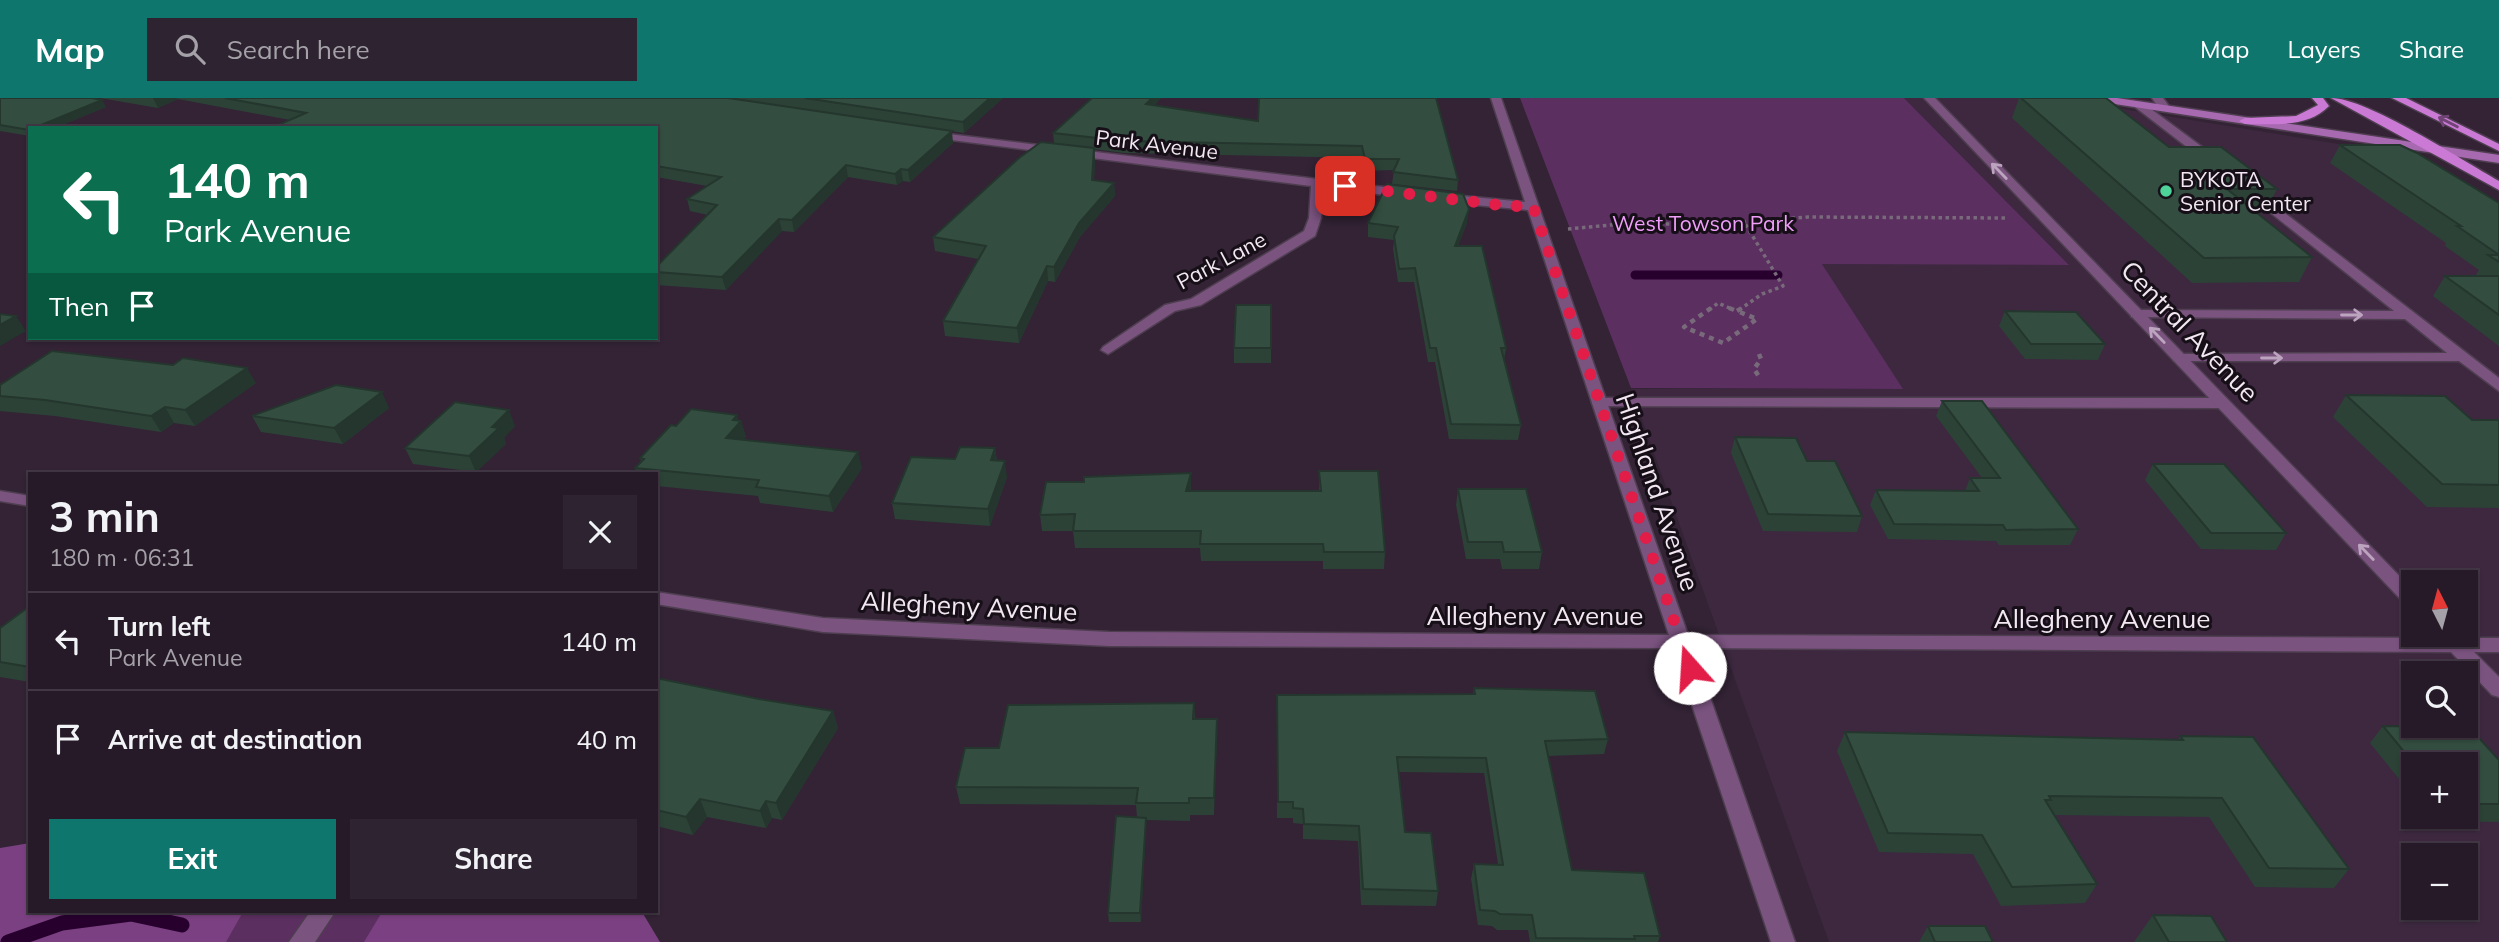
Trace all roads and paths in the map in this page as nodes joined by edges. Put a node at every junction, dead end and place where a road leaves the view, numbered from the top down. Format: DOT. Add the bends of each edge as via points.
graph roads {
  1 [pos="1496,98"];
  2 [pos="1929,98"];
  3 [pos="2095,98"];
  4 [pos="2157,98"];
  5 [pos="2317,98"];
  6 [pos="2336,98"];
  7 [pos="2397,98"];
  8 [pos="2139,105"];
  9 [pos="2165,108"];
  10 [pos="2245,121"];
  11 [pos="915,132"];
  12 [pos="2499,148"];
  13 [pos="2437,150"];
  14 [pos="2499,159"];
  15 [pos="2219,166"];
  16 [pos="1317,183"];
  17 [pos="2241,183"];
  18 [pos="2499,186"];
  19 [pos="1533,206"];
  20 [pos="2044,218"];
  21 [pos="1744,222"];
  22 [pos="1564,229"];
  23 [pos="1737,311"];
  24 [pos="2136,314"];
  25 [pos="2411,315"];
  26 [pos="1108,350"];
  27 [pos="2463,357"];
  28 [pos="2179,358"];
  29 [pos="2499,386"];
  30 [pos="1600,403"];
  31 [pos="2222,403"];
  32 [pos="0,496"];
  33 [pos="28,501"];
  34 [pos="2401,589"];
  35 [pos="658,598"];
  36 [pos="2401,640"];
  37 [pos="1682,643"];
  38 [pos="2478,643"];
  39 [pos="2499,645"];
  40 [pos="2459,648"];
  41 [pos="2499,690"];
  42 [pos="322,913"];
  43 [pos="301,942"];
  44 [pos="1783,942"];
  1 -- 19 [label="street, Highland Avenue"];
  20 -- 2 [label="street, Central Avenue, one-way"];
  3 -- 8 [label="street"];
  4 -- 9 [label="street"];
  5 -- 10 [label="main road" via="2323,106 2309,116"];
  6 -- 13 [label="main road"];
  12 -- 7 [label="main road, one-way"];
  8 -- 9 [label="street"];
  8 -- 15 [label="street"];
  9 -- 10 [label="street"];
  10 -- 13 [label="street"];
  11 -- 16 [label="street, Park Avenue"];
  13 -- 14 [label="street"];
  13 -- 18 [label="main road"];
  16 -- 19 [label="street, Park Avenue"];
  16 -- 26 [label="street, Park Lane" via="1310,233 1196,302 1170,308"];
  17 -- 25 [label="street"];
  19 -- 30 [label="street, Highland Avenue"];
  20 -- 21 [label="path" via="1808,217"];
  20 -- 24 [label="street, Central Avenue"];
  21 -- 22 [label="path"];
  21 -- 23 [label="path" via="1783,286"];
  23 -- 23 [label="path" via="1718,303 1684,327 1723,343 1757,319"];
  24 -- 25 [label="street, one-way"];
  28 -- 24 [label="street, Central Avenue, one-way"];
  25 -- 27 [label="street"];
  28 -- 27 [label="street, one-way"];
  27 -- 29 [label="street"];
  28 -- 31 [label="street, Central Avenue"];
  30 -- 31 [label="street"];
  30 -- 37 [label="street, Highland Avenue"];
  34 -- 31 [label="street, Central Avenue, one-way"];
  32 -- 33 [label="street"];
  35 -- 37 [label="street, Allegheny Avenue" via="823,625 971,634"];
  36 -- 37 [label="street, Allegheny Avenue"];
  37 -- 44 [label="street, Highland Avenue"];
  38 -- 39 [label="street, Allegheny Avenue"];
  40 -- 41 [label="street"];
  42 -- 43 [label="street"];
}
